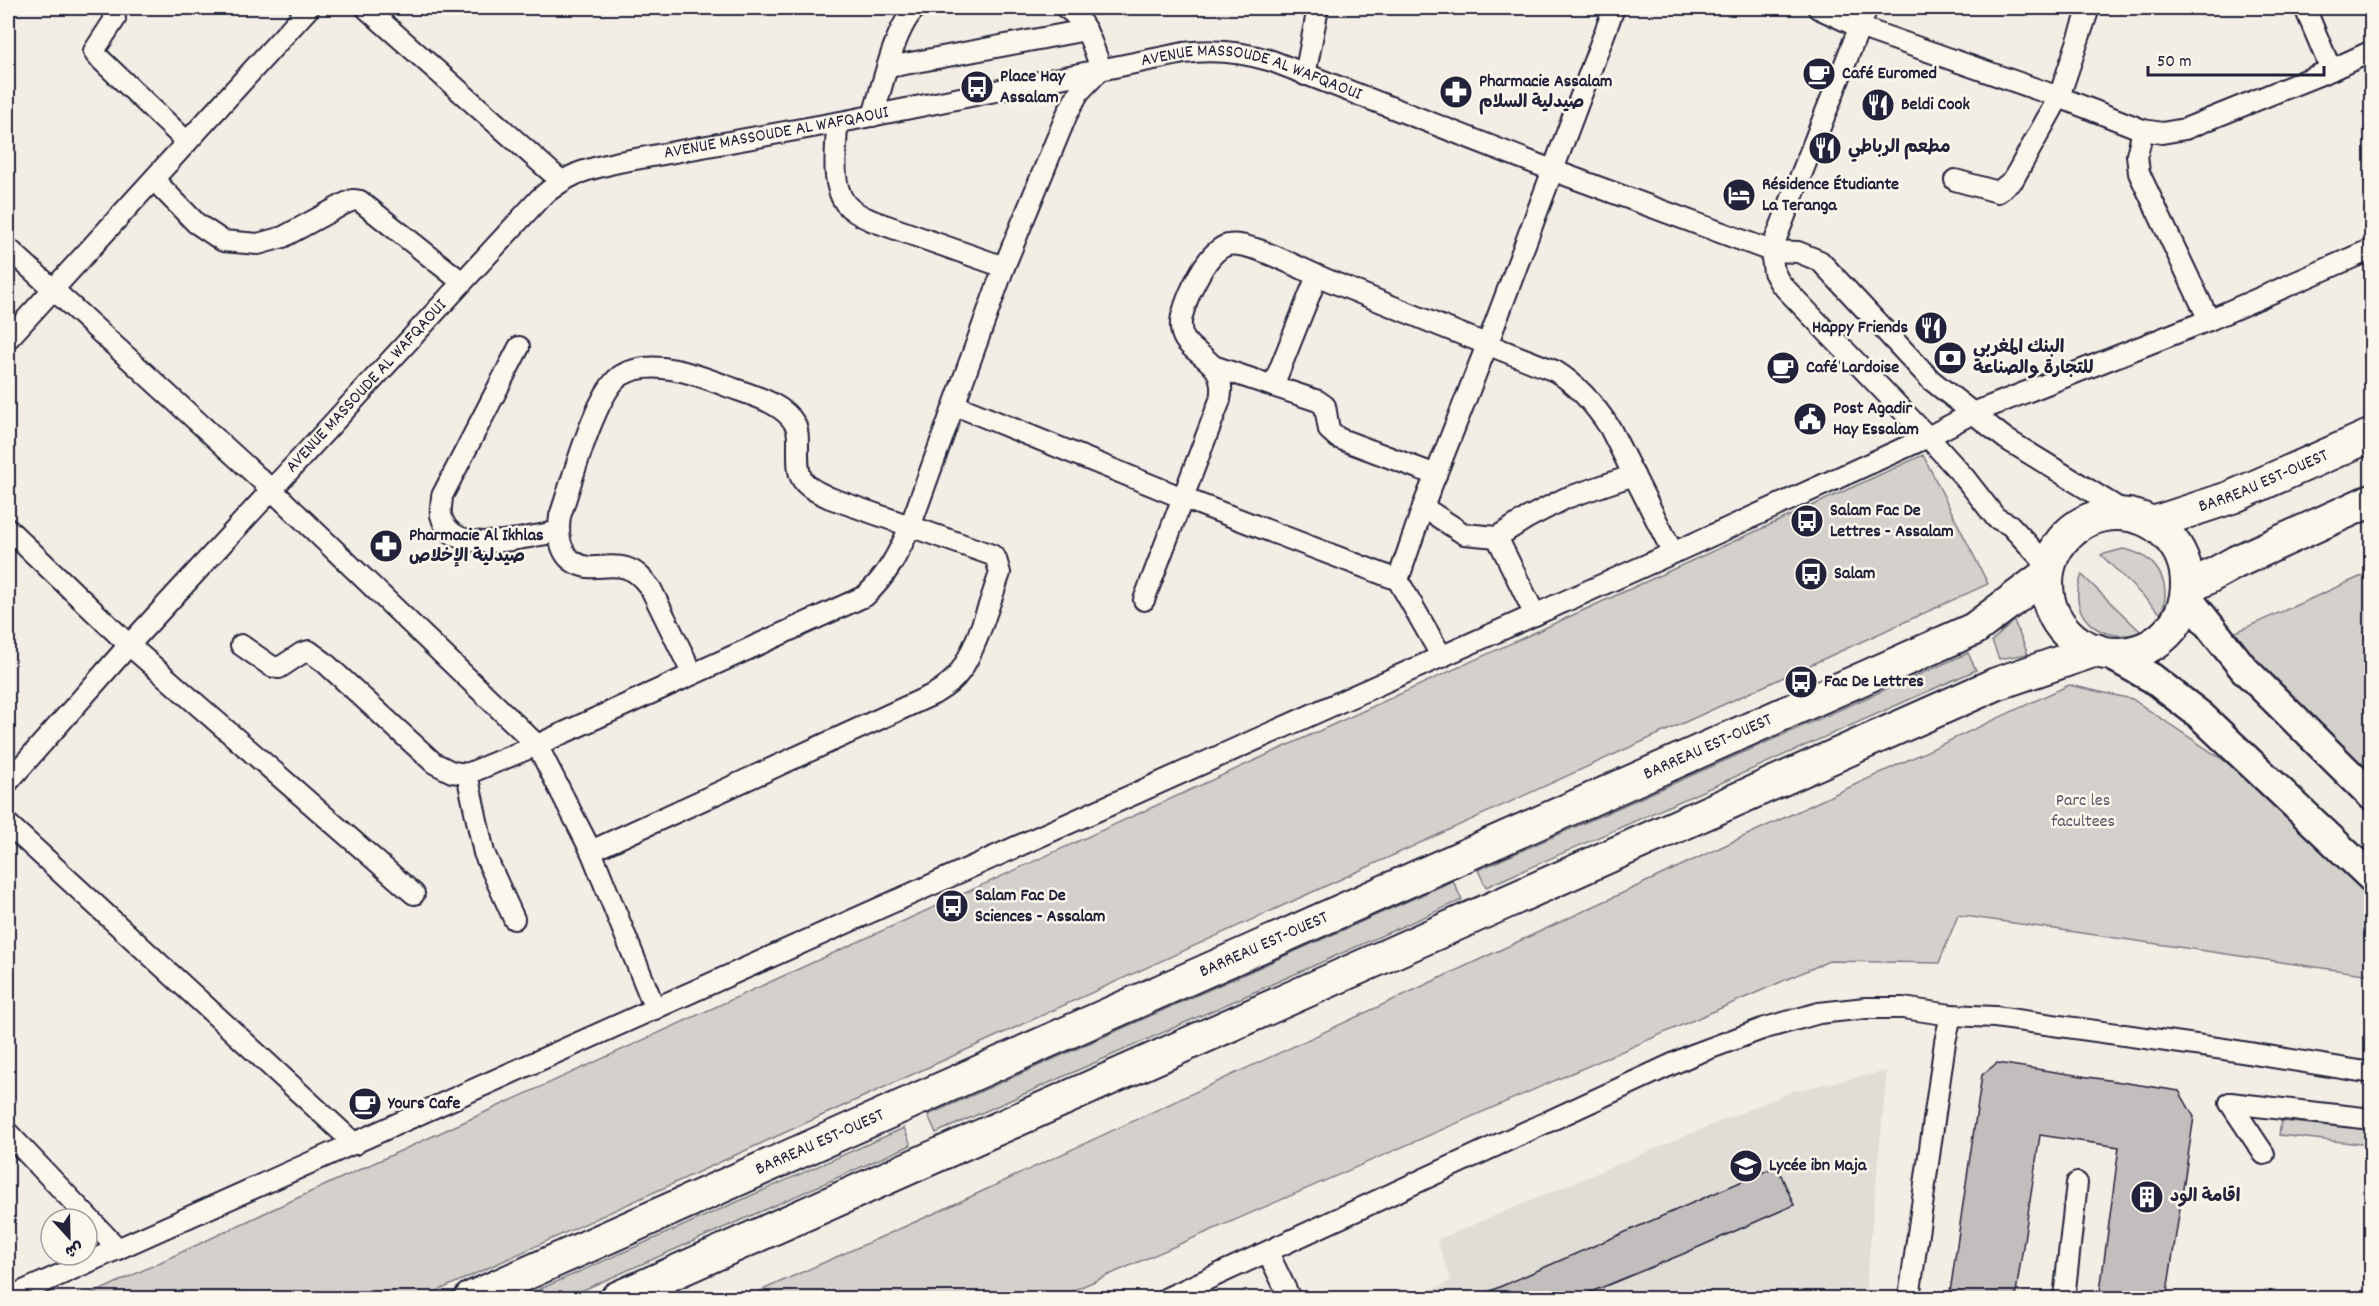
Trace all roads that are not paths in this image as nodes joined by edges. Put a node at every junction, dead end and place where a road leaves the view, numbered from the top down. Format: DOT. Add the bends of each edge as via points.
graph roads {
  1 [pos="112,8"];
  2 [pos="309,8"];
  3 [pos="366,8"];
  4 [pos="916,8"];
  5 [pos="1318,8"];
  6 [pos="1614,8"];
  7 [pos="1818,8"];
  8 [pos="1867,8"];
  9 [pos="2089,8"];
  10 [pos="2305,8"];
  11 [pos="1074,9"];
  12 [pos="1859,27"];
  13 [pos="1086,30"];
  14 [pos="2372,51"];
  15 [pos="889,67"];
  16 [pos="1101,69"];
  17 [pos="2331,70"];
  18 [pos="1305,75"];
  19 [pos="2059,97"];
  20 [pos="873,116"];
  21 [pos="837,123"];
  22 [pos="2143,130"];
  23 [pos="187,142"];
  24 [pos="1552,170"];
  25 [pos="154,180"];
  26 [pos="560,180"];
  27 [pos="1955,180"];
  28 [pos="8,248"];
  29 [pos="2372,249"];
  30 [pos="1771,251"];
  31 [pos="1004,267"];
  32 [pos="1317,276"];
  33 [pos="462,282"];
  34 [pos="53,289"];
  35 [pos="2210,320"];
  36 [pos="8,339"];
  37 [pos="1487,345"];
  38 [pos="519,347"];
  39 [pos="1216,367"];
  40 [pos="1273,386"];
  41 [pos="955,405"];
  42 [pos="1973,413"];
  43 [pos="2372,435"];
  44 [pos="1928,437"];
  45 [pos="1436,475"];
  46 [pos="1634,475"];
  47 [pos="271,489"];
  48 [pos="1183,498"];
  49 [pos="2372,500"];
  50 [pos="1423,507"];
  51 [pos="2140,519"];
  52 [pos="910,527"];
  53 [pos="8,529"];
  54 [pos="558,532"];
  55 [pos="1497,537"];
  56 [pos="1673,554"];
  57 [pos="2048,570"];
  58 [pos="1398,580"];
  59 [pos="2187,592"];
  60 [pos="1144,600"];
  61 [pos="1535,615"];
  62 [pos="129,645"];
  63 [pos="240,645"];
  64 [pos="2101,651"];
  65 [pos="1442,657"];
  66 [pos="692,674"];
  67 [pos="537,745"];
  68 [pos="467,774"];
  69 [pos="8,782"];
  70 [pos="2372,796"];
  71 [pos="8,824"];
  72 [pos="591,851"];
  73 [pos="2372,878"];
  74 [pos="414,894"];
  75 [pos="514,919"];
  76 [pos="655,1010"];
  77 [pos="1951,1015"];
  78 [pos="2372,1073"];
  79 [pos="2372,1119"];
  80 [pos="8,1133"];
  81 [pos="355,1143"];
  82 [pos="2264,1154"];
  83 [pos="2077,1183"];
  84 [pos="118,1249"];
  85 [pos="1268,1253"];
  86 [pos="8,1298"];
  87 [pos="471,1299"];
  88 [pos="617,1299"];
  89 [pos="1167,1299"];
  90 [pos="1290,1299"];
  91 [pos="1909,1299"];
  92 [pos="2064,1299"];
  1 -- 23 [label="street" via="115,19 94,51 96,55"];
  2 -- 23 [label="street"];
  3 -- 26 [label="street"];
  4 -- 15 [label="street" via="904,22"];
  5 -- 18 [label="street"];
  6 -- 24 [label="street"];
  7 -- 12 [label="street"];
  8 -- 12 [label="street"];
  9 -- 19 [label="street"];
  10 -- 17 [label="street"];
  11 -- 13 [label="street"];
  12 -- 19 [label="street"];
  12 -- 30 [label="street"];
  13 -- 15 [label="street"];
  13 -- 16 [label="street"];
  14 -- 17 [label="street"];
  15 -- 20 [label="street"];
  16 -- 18 [label="street, AVENUE MASSOUDE AL WAFQAOUI" via="1184,53 1219,51 1255,56"];
  16 -- 20 [label="street, AVENUE MASSOUDE AL WAFQAOUI"];
  16 -- 31 [label="street" via="1079,92 1067,114"];
  17 -- 22 [label="street" via="2185,129 2162,133"];
  18 -- 24 [label="street, AVENUE MASSOUDE AL WAFQAOUI"];
  19 -- 22 [label="street"];
  19 -- 27 [label="street" via="2007,187 1998,192"];
  20 -- 21 [label="street, AVENUE MASSOUDE AL WAFQAOUI"];
  21 -- 26 [label="street, AVENUE MASSOUDE AL WAFQAOUI" via="603,166"];
  21 -- 31 [label="street" via="836,177 846,204 854,212"];
  22 -- 35 [label="street" via="2137,155 2139,173"];
  23 -- 25 [label="street"];
  24 -- 30 [label="street, AVENUE MASSOUDE AL WAFQAOUI"];
  24 -- 37 [label="street"];
  25 -- 33 [label="street" via="196,223 223,241 258,244 353,200 360,201"];
  25 -- 34 [label="street"];
  26 -- 33 [label="street, AVENUE MASSOUDE AL WAFQAOUI"];
  28 -- 34 [label="street"];
  29 -- 35 [label="street"];
  30 -- 42 [label="street, AVENUE MASSOUDE AL WAFQAOUI" via="1798,252 1820,261 1931,380"];
  30 -- 44 [label="street" via="1780,283"];
  31 -- 41 [label="street"];
  32 -- 37 [label="street"];
  32 -- 39 [label="street" via="1240,244 1218,250 1198,278 1181,328 1191,348"];
  32 -- 40 [label="street"];
  33 -- 47 [label="street, AVENUE MASSOUDE AL WAFQAOUI"];
  34 -- 36 [label="street"];
  34 -- 47 [label="street"];
  35 -- 42 [label="street"];
  37 -- 45 [label="street"];
  37 -- 46 [label="street" via="1569,380 1599,412"];
  38 -- 54 [label="street" via="442,496 441,514 453,535 469,542 490,543"];
  39 -- 40 [label="street"];
  39 -- 48 [label="street" via="1223,385 1221,400"];
  40 -- 45 [label="street" via="1325,406 1329,430 1338,438"];
  41 -- 48 [label="street"];
  41 -- 52 [label="street"];
  42 -- 44 [label="street"];
  42 -- 51 [label="street, AVENUE MASSOUDE AL WAFQAOUI" via="2048,467"];
  43 -- 51 [label="main road, BARREAU EST-OUEST" via="2232,497"];
  44 -- 56 [label="street"];
  44 -- 57 [label="street" via="1996,518 2010,525"];
  45 -- 50 [label="street"];
  46 -- 55 [label="street" via="1566,498"];
  46 -- 56 [label="street"];
  47 -- 62 [label="street, AVENUE MASSOUDE AL WAFQAOUI"];
  47 -- 67 [label="street"];
  48 -- 58 [label="street"];
  48 -- 60 [label="street"];
  49 -- 59 [label="main road" via="2236,562"];
  50 -- 55 [label="street" via="1464,534"];
  50 -- 58 [label="street"];
  51 -- 57 [label="main road" via="2107,514 2088,519 2062,541"];
  51 -- 59 [label="main road" via="2166,532 2176,545 2185,566"];
  52 -- 54 [label="street" via="805,486 798,467 795,423 774,405 700,376 657,368 628,372 611,386 593,419"];
  52 -- 66 [label="street" via="895,561 881,582 864,596"];
  52 -- 72 [label="street" via="992,555 999,567 1000,573 959,674 934,694"];
  53 -- 62 [label="street"];
  54 -- 66 [label="street" via="560,546 570,560 588,567 624,567 641,577 651,588"];
  55 -- 61 [label="street"];
  56 -- 61 [label="street"];
  57 -- 64 [label="main road" via="2048,596 2055,616 2080,644"];
  57 -- 87 [label="main road, BARREAU EST-OUEST" via="1974,629"];
  58 -- 65 [label="street"];
  59 -- 64 [label="main road" via="2176,621 2159,642 2138,650"];
  59 -- 70 [label="main road" via="2244,669"];
  61 -- 65 [label="street"];
  62 -- 69 [label="street, AVENUE MASSOUDE AL WAFQAOUI"];
  62 -- 74 [label="street"];
  63 -- 68 [label="street" via="279,668 309,651 434,763"];
  64 -- 73 [label="main road" via="2152,678 2200,715"];
  64 -- 88 [label="main road" via="1996,684"];
  65 -- 76 [label="street"];
  66 -- 67 [label="street"];
  67 -- 68 [label="street"];
  67 -- 72 [label="street"];
  68 -- 75 [label="street" via="484,853"];
  71 -- 81 [label="street"];
  72 -- 76 [label="street"];
  76 -- 81 [label="street"];
  77 -- 78 [label="street" via="1995,1017"];
  77 -- 85 [label="street" via="1903,1008 1866,1008 1819,1013 1762,1029 1692,1055"];
  77 -- 91 [label="street"];
  79 -- 82 [label="street" via="2230,1103"];
  80 -- 84 [label="street"];
  81 -- 84 [label="street"];
  83 -- 92 [label="street"];
  84 -- 86 [label="street"];
  85 -- 89 [label="street"];
  85 -- 90 [label="street"];
}
